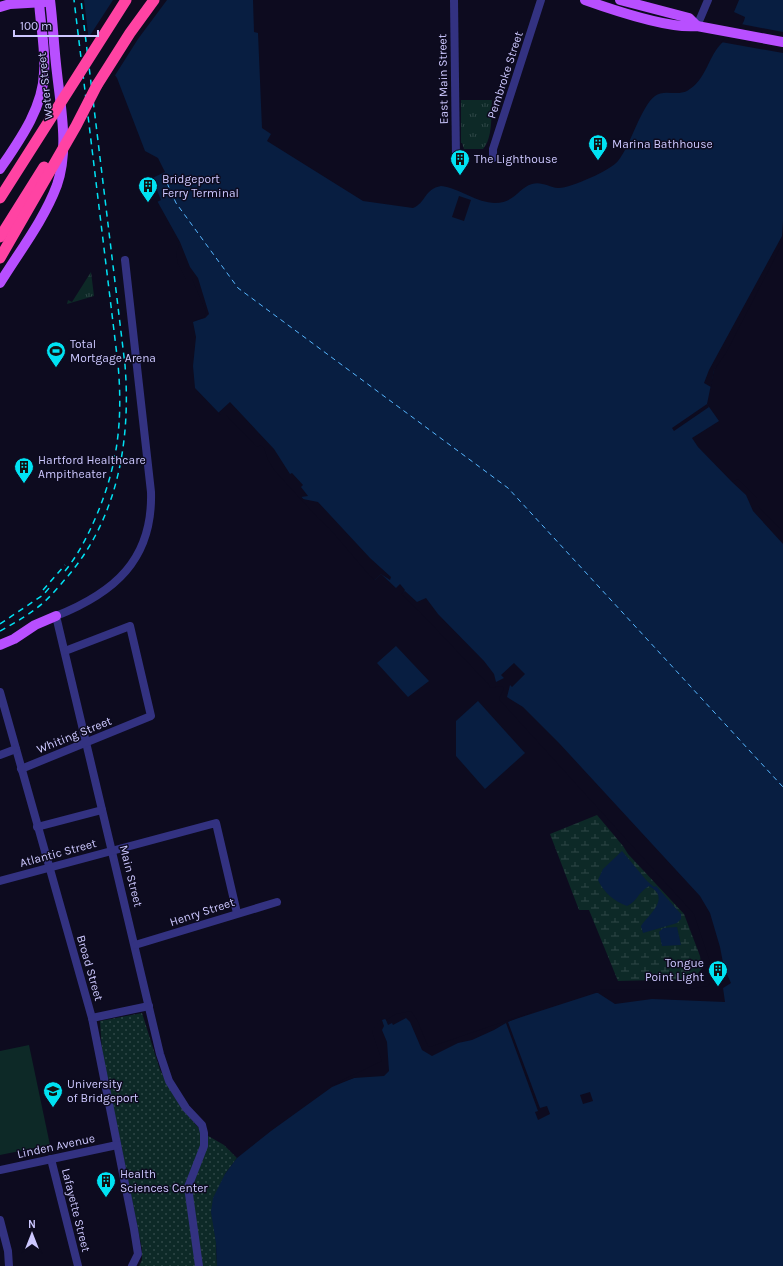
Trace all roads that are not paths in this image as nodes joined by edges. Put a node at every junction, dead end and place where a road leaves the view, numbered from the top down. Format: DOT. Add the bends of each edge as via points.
graph roads {
  1 [pos="50,0"];
  2 [pos="126,0"];
  3 [pos="154,0"];
  4 [pos="454,0"];
  5 [pos="542,0"];
  6 [pos="585,0"];
  7 [pos="620,0"];
  8 [pos="708,0"];
  9 [pos="39,2"];
  10 [pos="0,7"];
  11 [pos="697,26"];
  12 [pos="783,42"];
  13 [pos="97,85"];
  14 [pos="456,158"];
  15 [pos="494,158"];
  16 [pos="0,169"];
  17 [pos="0,198"];
  18 [pos="0,237"];
  19 [pos="0,258"];
  20 [pos="125,260"];
  21 [pos="0,283"];
  22 [pos="56,616"];
  23 [pos="0,645"];
  24 [pos="65,651"];
  25 [pos="0,692"];
  26 [pos="86,743"];
  27 [pos="16,749"];
  28 [pos="0,755"];
  29 [pos="22,769"];
  30 [pos="102,810"];
  31 [pos="37,827"];
  32 [pos="112,851"];
  33 [pos="49,868"];
  34 [pos="0,881"];
  35 [pos="277,902"];
  36 [pos="237,913"];
  37 [pos="135,945"];
  38 [pos="148,1006"];
  39 [pos="92,1018"];
  40 [pos="117,1145"];
  41 [pos="51,1159"];
  42 [pos="0,1170"];
  43 [pos="0,1220"];
  44 [pos="9,1266"];
  45 [pos="78,1266"];
  46 [pos="132,1266"];
  47 [pos="199,1266"];
  1 -- 9 [label="main road"];
  1 -- 21 [label="main road, Water Street" via="63,144 57,185"];
  2 -- 17 [label="highway, bridge"];
  3 -- 13 [label="highway"];
  4 -- 14 [label="street, East Main Street"];
  5 -- 15 [label="street, Pembroke Street" via="493,148"];
  6 -- 11 [label="main road" via="666,23"];
  7 -- 11 [label="main road" via="689,18"];
  8 -- 11 [label="street"];
  9 -- 10 [label="main road"];
  9 -- 16 [label="main road, Water Street" via="44,61 43,86 36,110"];
  11 -- 12 [label="main road"];
  13 -- 18 [label="highway, bridge"];
  13 -- 19 [label="highway, bridge"];
  20 -- 22 [label="street" via="151,492 149,524 138,552 124,576 96,597"];
  22 -- 23 [label="main road"];
  22 -- 24 [label="street, Main Street"];
  24 -- 26 [label="street, Main Street"];
  24 -- 26 [label="street, Whiting Street" via="130,626 151,716"];
  25 -- 27 [label="street, Broad Street"];
  26 -- 29 [label="street, Whiting Street"];
  26 -- 30 [label="street, Main Street"];
  27 -- 28 [label="street"];
  27 -- 29 [label="street, Broad Street"];
  29 -- 31 [label="street, Broad Street"];
  30 -- 31 [label="street"];
  30 -- 32 [label="street, Main Street"];
  31 -- 33 [label="street, Broad Street"];
  32 -- 33 [label="street, Atlantic Street"];
  32 -- 36 [label="street, Atlantic Street" via="216,824"];
  32 -- 37 [label="street, Main Street"];
  33 -- 34 [label="street, Atlantic Street"];
  33 -- 39 [label="street, Broad Street"];
  35 -- 36 [label="street, Henry Street"];
  36 -- 37 [label="street, Henry Street"];
  37 -- 38 [label="street, Main Street"];
  38 -- 39 [label="street"];
  38 -- 47 [label="street, Main Street" via="166,1073 177,1094 202,1125 204,1133 204,1146 188,1187"];
  39 -- 40 [label="street, Broad Street"];
  40 -- 41 [label="street, Linden Avenue"];
  40 -- 46 [label="street, Broad Street" via="138,1254"];
  41 -- 42 [label="street, Linden Avenue"];
  41 -- 45 [label="street, Lafayette Street"];
  43 -- 44 [label="street"];
}
